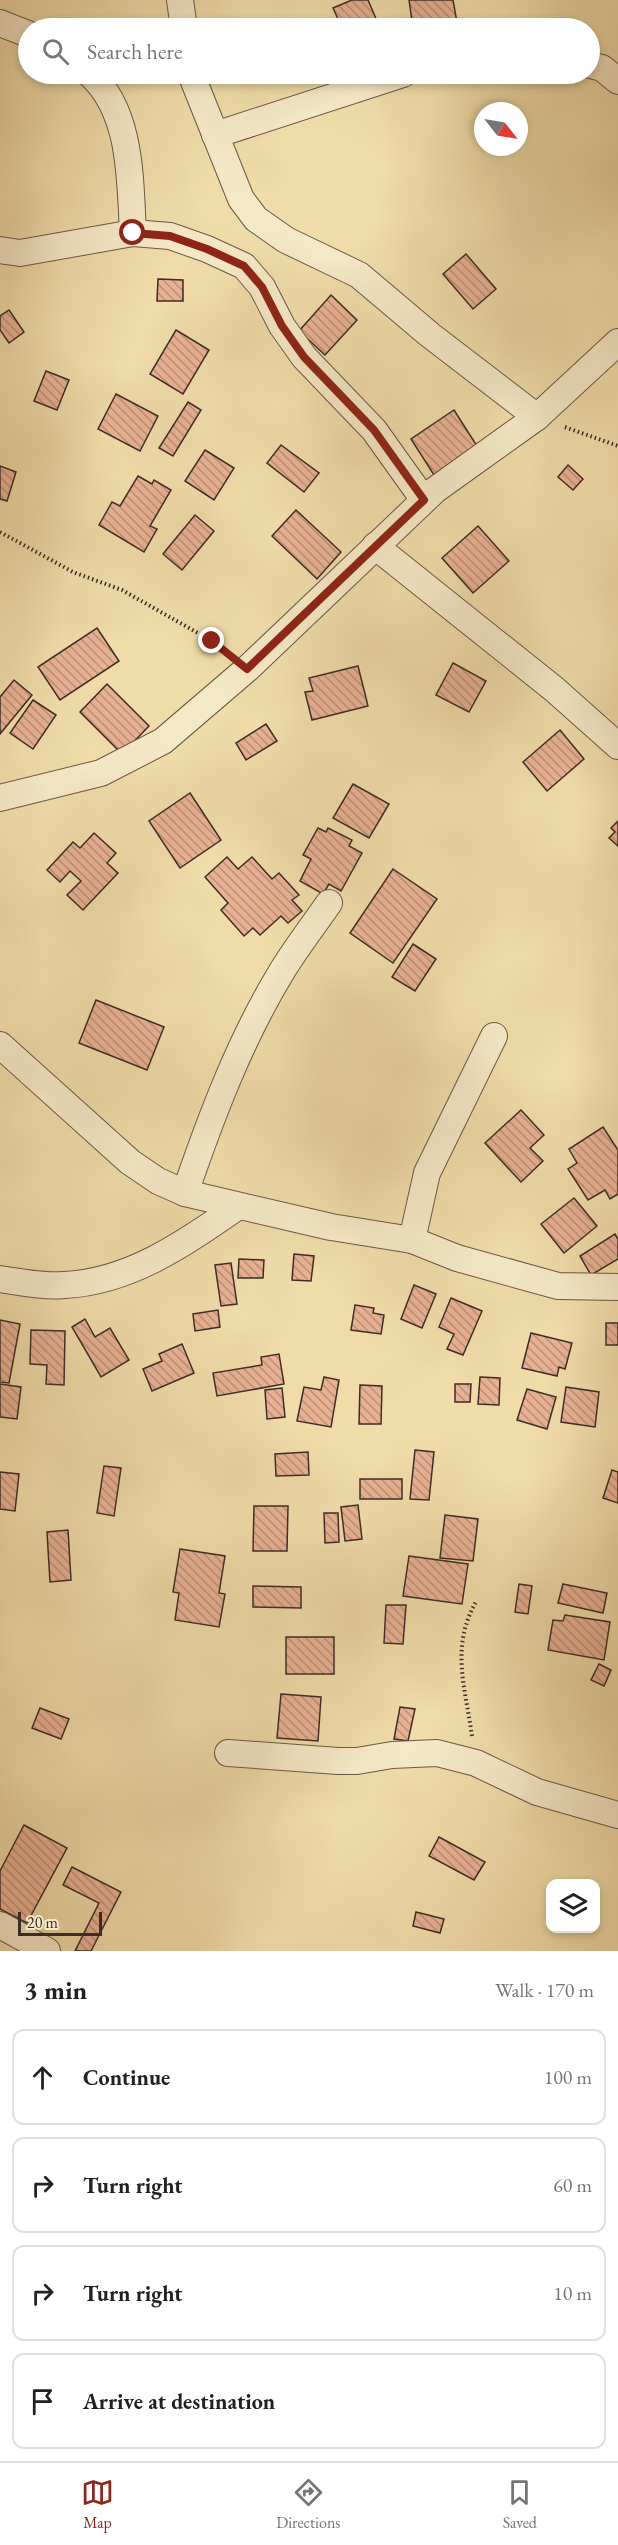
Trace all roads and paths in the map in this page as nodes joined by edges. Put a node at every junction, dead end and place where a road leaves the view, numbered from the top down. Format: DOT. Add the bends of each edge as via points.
graph roads {
  1 [pos="180,0"];
  2 [pos="183,18"];
  3 [pos="0,23"];
  4 [pos="18,29"];
  5 [pos="600,68"];
  6 [pos="618,81"];
  7 [pos="99,84"];
  8 [pos="195,84"];
  9 [pos="372,84"];
  10 [pos="215,135"];
  11 [pos="133,233"];
  12 [pos="0,250"];
  13 [pos="618,342"];
  14 [pos="537,417"];
  15 [pos="618,446"];
  16 [pos="424,500"];
  17 [pos="0,532"];
  18 [pos="375,546"];
  19 [pos="247,669"];
  20 [pos="618,746"];
  21 [pos="0,798"];
  22 [pos="329,903"];
  23 [pos="494,1036"];
  24 [pos="0,1045"];
  25 [pos="185,1193"];
  26 [pos="237,1207"];
  27 [pos="412,1240"];
  28 [pos="0,1279"];
  29 [pos="618,1287"];
  30 [pos="477,1600"];
  31 [pos="228,1753"];
  32 [pos="476,1764"];
  33 [pos="618,1815"];
  34 [pos="0,1925"];
  35 [pos="47,1951"];
  1 -- 2 [label="street"];
  3 -- 4 [label="street"];
  5 -- 6 [label="street"];
  7 -- 11 [label="street" via="116,111 129,165"];
  8 -- 10 [label="street"];
  9 -- 10 [label="street"];
  10 -- 14 [label="street" via="241,199 256,219 286,240 359,274 430,335"];
  11 -- 12 [label="street" via="20,253"];
  11 -- 16 [label="street" via="170,236 244,266 262,287 304,357 374,430"];
  13 -- 14 [label="street"];
  14 -- 15 [label="path"];
  14 -- 16 [label="street"];
  16 -- 18 [label="street"];
  17 -- 19 [label="path" via="73,572 122,590 171,617 212,641"];
  18 -- 19 [label="street"];
  18 -- 20 [label="street" via="554,689"];
  19 -- 21 [label="street" via="147,751 100,773"];
  22 -- 25 [label="street" via="282,970 252,1025"];
  23 -- 27 [label="street" via="427,1173"];
  24 -- 25 [label="street" via="130,1162"];
  25 -- 26 [label="street"];
  26 -- 27 [label="street"];
  26 -- 28 [label="street" via="164,1255 124,1273 62,1286"];
  27 -- 29 [label="street" via="457,1258 558,1286"];
  30 -- 32 [label="path" via="466,1619 460,1652"];
  31 -- 32 [label="street" via="357,1761 437,1753"];
  32 -- 33 [label="street" via="537,1792"];
  34 -- 35 [label="street"];
}
